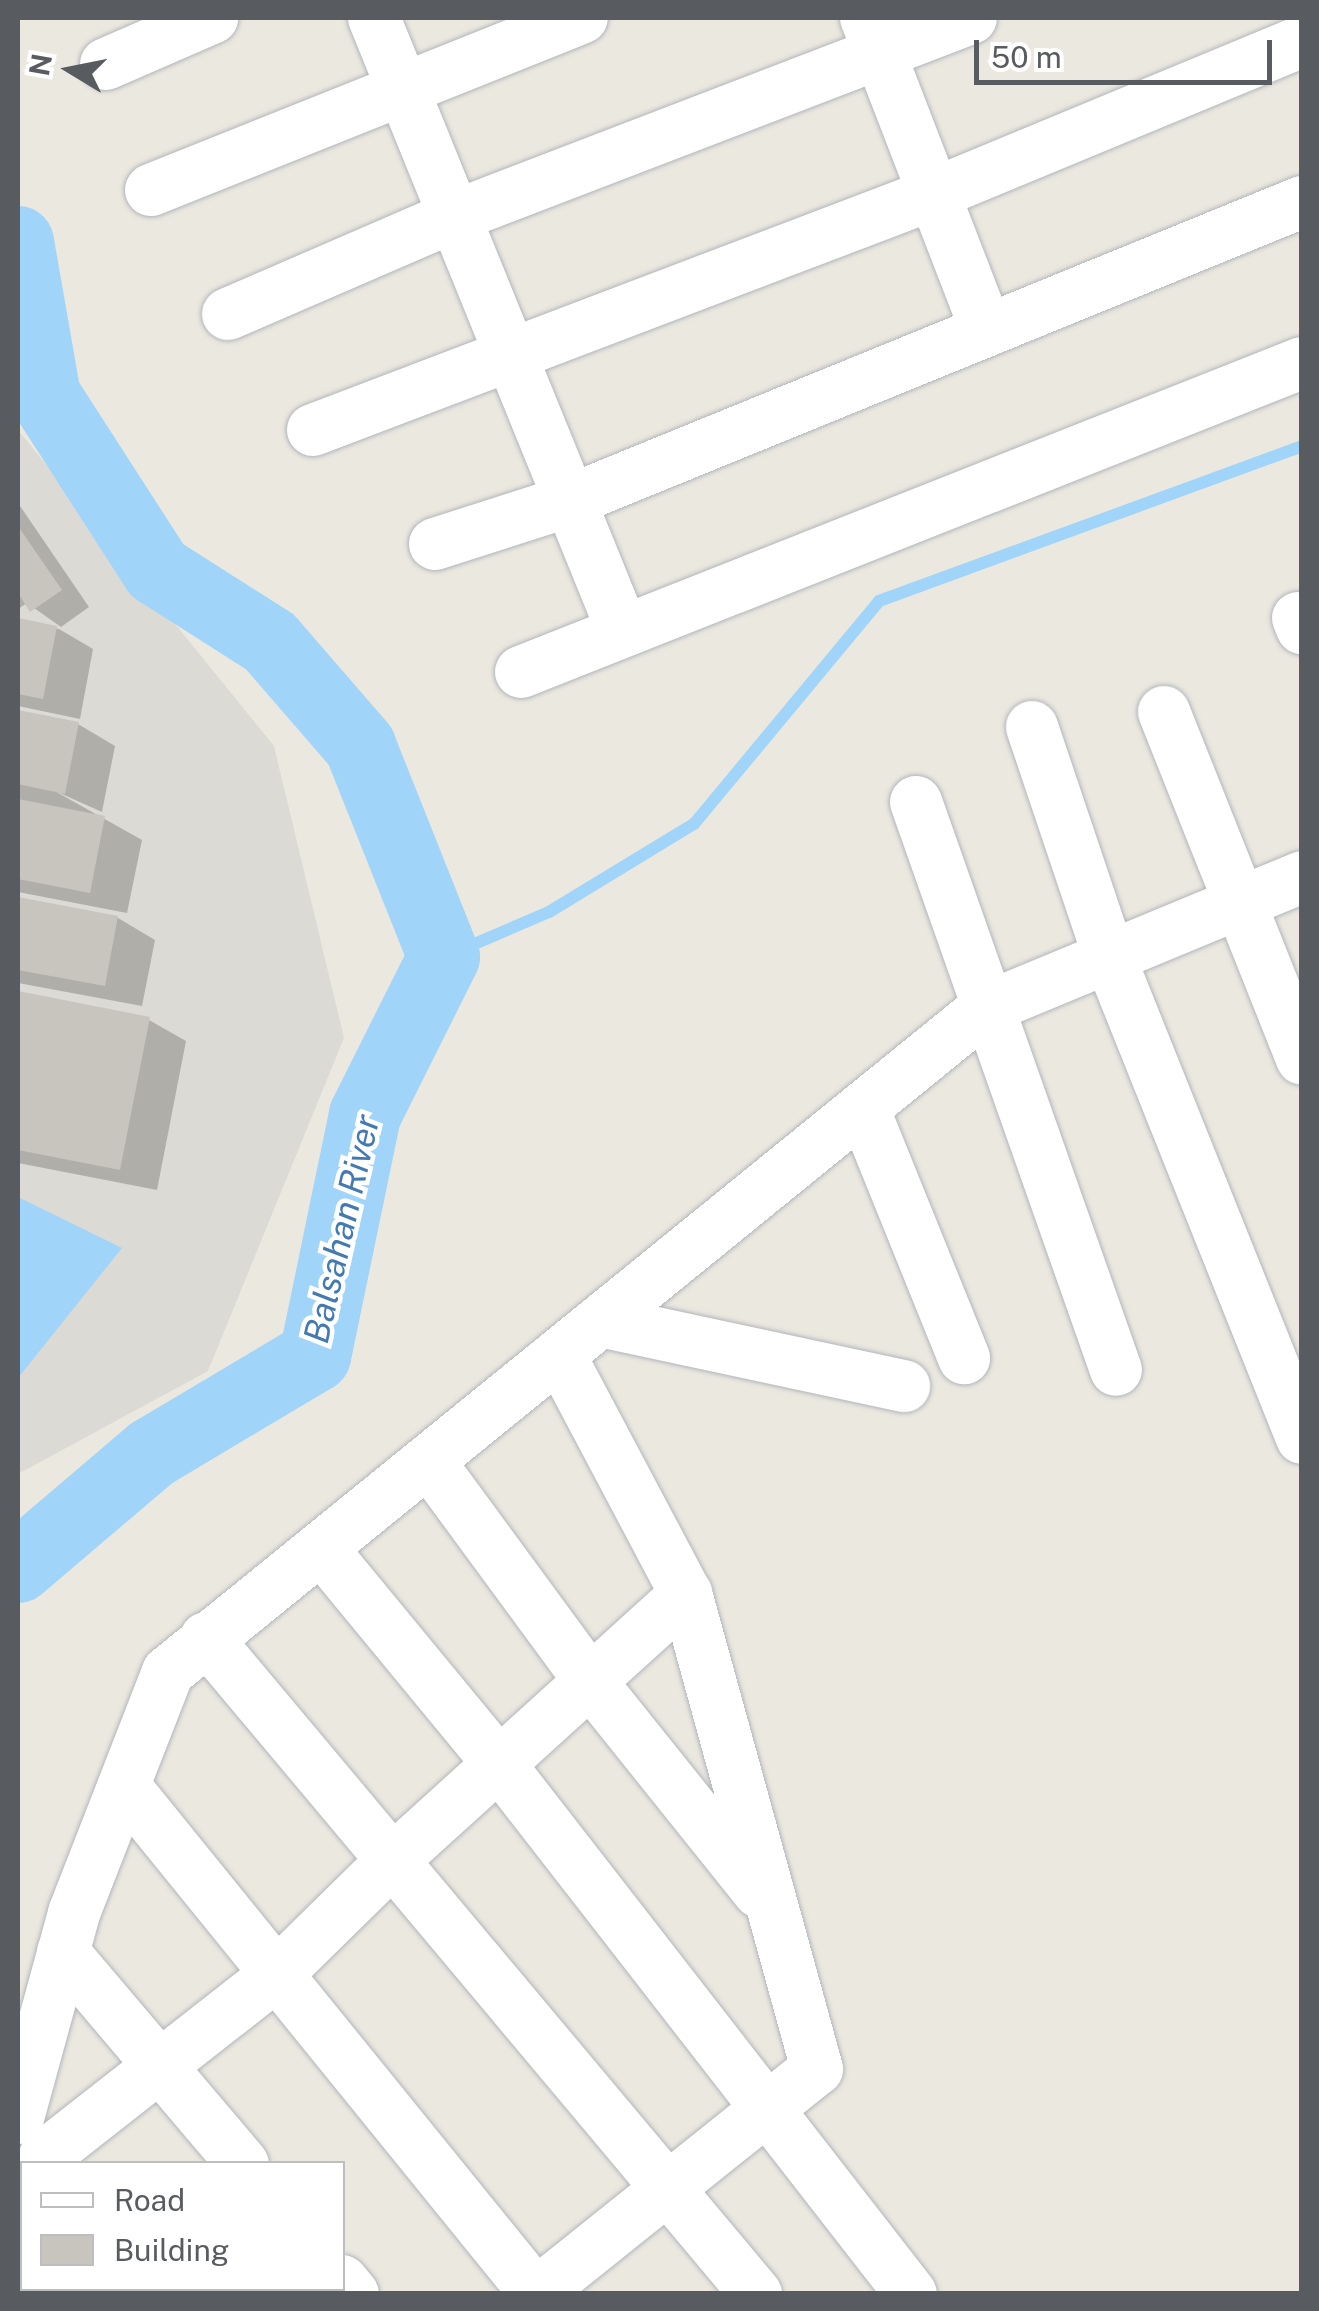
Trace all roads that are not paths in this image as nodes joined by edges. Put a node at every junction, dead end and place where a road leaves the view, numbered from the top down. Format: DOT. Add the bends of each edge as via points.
graph roads {
  1 [pos="212,18"];
  2 [pos="374,18"];
  3 [pos="582,18"];
  4 [pos="970,18"];
  5 [pos="873,36"];
  6 [pos="1302,40"];
  7 [pos="106,64"];
  8 [pos="402,86"];
  9 [pos="151,190"];
  10 [pos="931,195"];
  11 [pos="1302,202"];
  12 [pos="450,218"];
  13 [pos="228,314"];
  14 [pos="985,327"];
  15 [pos="512,356"];
  16 [pos="1302,362"];
  17 [pos="314,430"];
  18 [pos="569,501"];
  19 [pos="435,544"];
  20 [pos="622,629"];
  21 [pos="522,672"];
  22 [pos="1164,712"];
  23 [pos="1032,727"];
  24 [pos="916,802"];
  25 [pos="1302,877"];
  26 [pos="1240,902"];
  27 [pos="1109,956"];
  28 [pos="986,1008"];
  29 [pos="1302,1058"];
  30 [pos="863,1108"];
  31 [pos="605,1322"];
  32 [pos="561,1358"];
  33 [pos="964,1358"];
  34 [pos="1116,1370"];
  35 [pos="904,1386"];
  36 [pos="1302,1438"];
  37 [pos="430,1463"];
  38 [pos="321,1548"];
  39 [pos="686,1594"];
  40 [pos="206,1638"];
  41 [pos="590,1681"];
  42 [pos="498,1764"];
  43 [pos="124,1786"];
  44 [pos="392,1860"];
  45 [pos="773,1908"];
  46 [pos="63,1952"];
  47 [pos="277,1974"];
  48 [pos="160,2065"];
  49 [pos="768,2108"];
  50 [pos="33,2141"];
  51 [pos="240,2161"];
  52 [pos="669,2187"];
  53 [pos="536,2294"];
  54 [pos="756,2294"];
  55 [pos="910,2294"];
  1 -- 7 [label="street"];
  2 -- 8 [label="street"];
  3 -- 8 [label="street"];
  4 -- 5 [label="street"];
  5 -- 10 [label="street"];
  5 -- 12 [label="street"];
  6 -- 10 [label="street"];
  8 -- 9 [label="street"];
  8 -- 12 [label="street"];
  10 -- 14 [label="street"];
  10 -- 15 [label="street"];
  11 -- 14 [label="street"];
  12 -- 13 [label="street"];
  12 -- 15 [label="street"];
  14 -- 18 [label="street"];
  15 -- 17 [label="street"];
  15 -- 18 [label="street"];
  16 -- 20 [label="street"];
  18 -- 19 [label="street"];
  18 -- 20 [label="street"];
  20 -- 21 [label="street"];
  22 -- 26 [label="street"];
  23 -- 27 [label="street"];
  24 -- 28 [label="street"];
  25 -- 26 [label="street"];
  26 -- 27 [label="street"];
  26 -- 29 [label="street"];
  27 -- 28 [label="street"];
  27 -- 36 [label="street"];
  28 -- 30 [label="street"];
  28 -- 34 [label="street"];
  30 -- 31 [label="street"];
  30 -- 33 [label="street"];
  31 -- 32 [label="street"];
  31 -- 35 [label="street"];
  32 -- 37 [label="street"];
  32 -- 39 [label="street"];
  37 -- 38 [label="street"];
  37 -- 41 [label="street"];
  38 -- 40 [label="street"];
  38 -- 42 [label="street"];
  39 -- 41 [label="street"];
  39 -- 45 [label="street"];
  40 -- 43 [label="street" via="168,1672"];
  40 -- 44 [label="street"];
  41 -- 42 [label="street"];
  41 -- 45 [label="street"];
  42 -- 44 [label="street"];
  42 -- 49 [label="street"];
  43 -- 46 [label="street"];
  43 -- 47 [label="street"];
  44 -- 47 [label="street"];
  44 -- 52 [label="street"];
  45 -- 49 [label="street" via="817,2069"];
  46 -- 48 [label="street"];
  46 -- 50 [label="street"];
  47 -- 48 [label="street"];
  47 -- 53 [label="street"];
  48 -- 50 [label="street"];
  48 -- 51 [label="street"];
  49 -- 52 [label="street"];
  49 -- 55 [label="street"];
  52 -- 53 [label="street"];
  52 -- 54 [label="street"];
}
